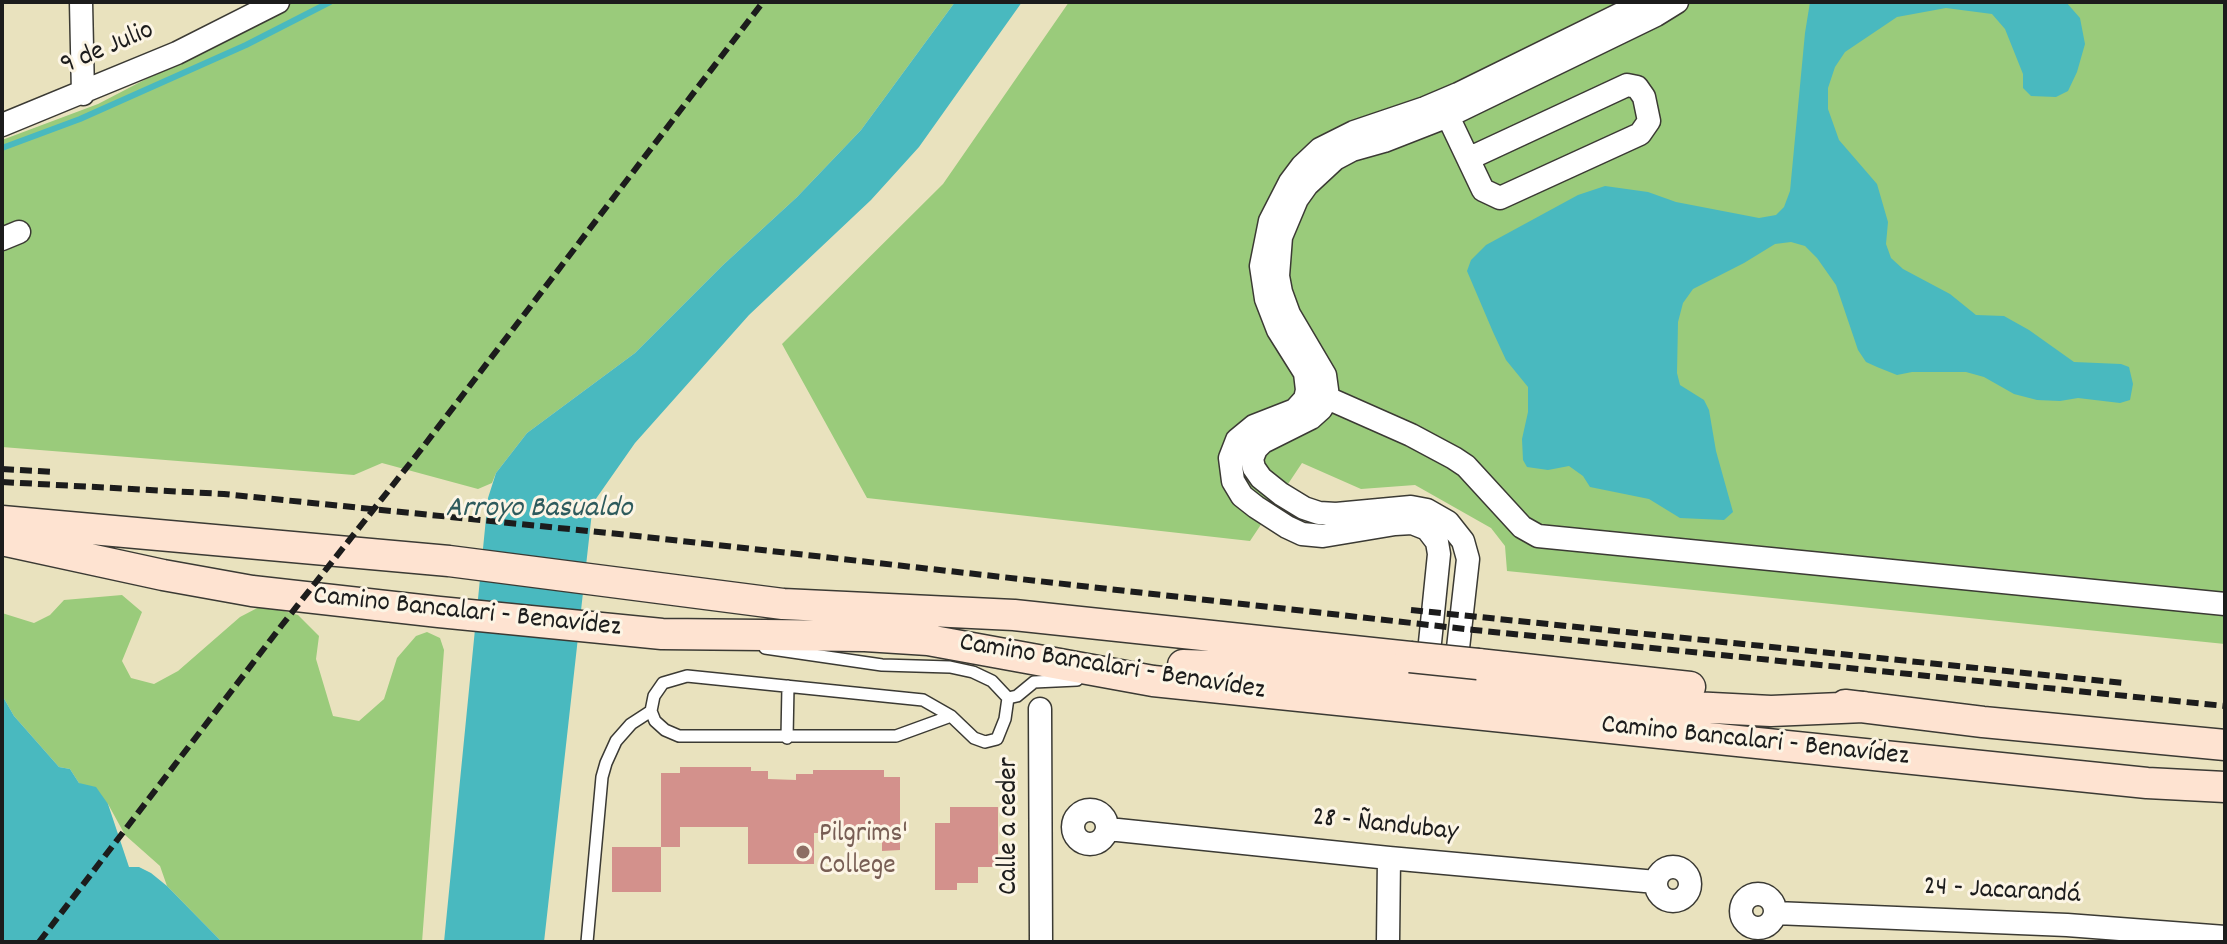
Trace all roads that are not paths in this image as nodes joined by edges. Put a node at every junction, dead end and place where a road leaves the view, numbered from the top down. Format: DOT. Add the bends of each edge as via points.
graph roads {
  1 [pos="81,2"];
  2 [pos="278,2"];
  3 [pos="1645,2"];
  4 [pos="1677,2"];
  5 [pos="83,94"];
  6 [pos="1444,108"];
  7 [pos="2,125"];
  8 [pos="1470,158"];
  9 [pos="1318,394"];
  10 [pos="1295,503"];
  11 [pos="2,521"];
  12 [pos="1281,524"];
  13 [pos="2,540"];
  14 [pos="2225,604"];
  15 [pos="955,612"];
  16 [pos="662,634"];
  17 [pos="928,640"];
  18 [pos="1306,668"];
  19 [pos="1430,674"];
  20 [pos="1153,681"];
  21 [pos="788,686"];
  22 [pos="1008,698"];
  23 [pos="1614,703"];
  24 [pos="1864,707"];
  25 [pos="1040,709"];
  26 [pos="651,711"];
  27 [pos="951,716"];
  28 [pos="787,738"];
  29 [pos="2225,745"];
  30 [pos="1954,763"];
  31 [pos="2147,783"];
  32 [pos="2225,787"];
  33 [pos="2225,798"];
  34 [pos="1108,829"];
  35 [pos="1389,858"];
  36 [pos="1656,882"];
  37 [pos="1775,913"];
  38 [pos="2225,937"];
  39 [pos="587,942"];
  40 [pos="1041,942"];
  41 [pos="1388,942"];
  1 -- 5 [label="street"];
  2 -- 5 [label="street, 9 de Julio"];
  3 -- 6 [label="street"];
  4 -- 6 [label="street"];
  5 -- 7 [label="street, 9 de Julio"];
  6 -- 8 [label="street"];
  6 -- 9 [label="street" via="1384,141 1335,159 1307,185 1287,219 1279,258 1281,292 1325,375"];
  8 -- 8 [label="street" via="1483,190 1500,198 1510,196 1640,134 1649,121 1644,97 1637,87 1627,85"];
  9 -- 10 [label="street" via="1321,409 1263,442 1252,459 1261,478"];
  9 -- 12 [label="street" via="1242,434 1230,458 1233,481 1242,496"];
  9 -- 14 [label="street" via="1436,446 1466,466 1522,527 1538,536"];
  10 -- 12 [label="street"];
  10 -- 19 [label="street" via="1336,514 1411,507 1440,516 1459,534 1468,559"];
  11 -- 15 [label="main road, Camino Bancalari - Benavídez" via="449,561 783,604"];
  12 -- 19 [label="street" via="1323,536 1412,523 1432,534 1439,554"];
  13 -- 16 [label="main road, Camino Bancalari - Benavídez" via="252,591"];
  15 -- 18 [label="main road" via="1137,647 1250,657"];
  15 -- 19 [label="main road, Camino Bancalari - Benavídez" via="1107,624"];
  16 -- 17 [label="main road, Camino Bancalari - Benavídez"];
  16 -- 22 [label="lane" via="882,665 950,667 983,675"];
  17 -- 18 [label="main road" via="976,634 1197,666"];
  17 -- 20 [label="main road, Camino Bancalari - Benavídez"];
  18 -- 19 [label="main road"];
  19 -- 23 [label="main road"];
  19 -- 24 [label="main road, Camino Bancalari - Benavídez, bridge" via="1478,664"];
  20 -- 22 [label="lane" via="1048,680"];
  20 -- 30 [label="main road, Camino Bancalari - Benavídez"];
  21 -- 26 [label="lane" via="675,678 663,683"];
  21 -- 27 [label="lane" via="923,700"];
  21 -- 28 [label="lane"];
  22 -- 27 [label="lane" via="997,739 990,742 974,738"];
  23 -- 24 [label="main road" via="1771,711"];
  23 -- 30 [label="main road" via="1904,747"];
  24 -- 29 [label="main road, Camino Bancalari - Benavídez"];
  25 -- 40 [label="street, Calle a ceder"];
  26 -- 28 [label="lane" via="665,730 679,736"];
  26 -- 39 [label="lane" via="623,732 602,777"];
  27 -- 28 [label="lane" via="896,736"];
  30 -- 31 [label="main road, Camino Bancalari - Benavídez"];
  31 -- 32 [label="main road, Camino Bancalari - Benavídez"];
  31 -- 33 [label="main road"];
  34 -- 35 [label="street, 28 - Ñandubay"];
  35 -- 36 [label="street, 28 - Ñandubay"];
  35 -- 41 [label="street"];
  37 -- 38 [label="street, 24 - Jacarandá"];
}
